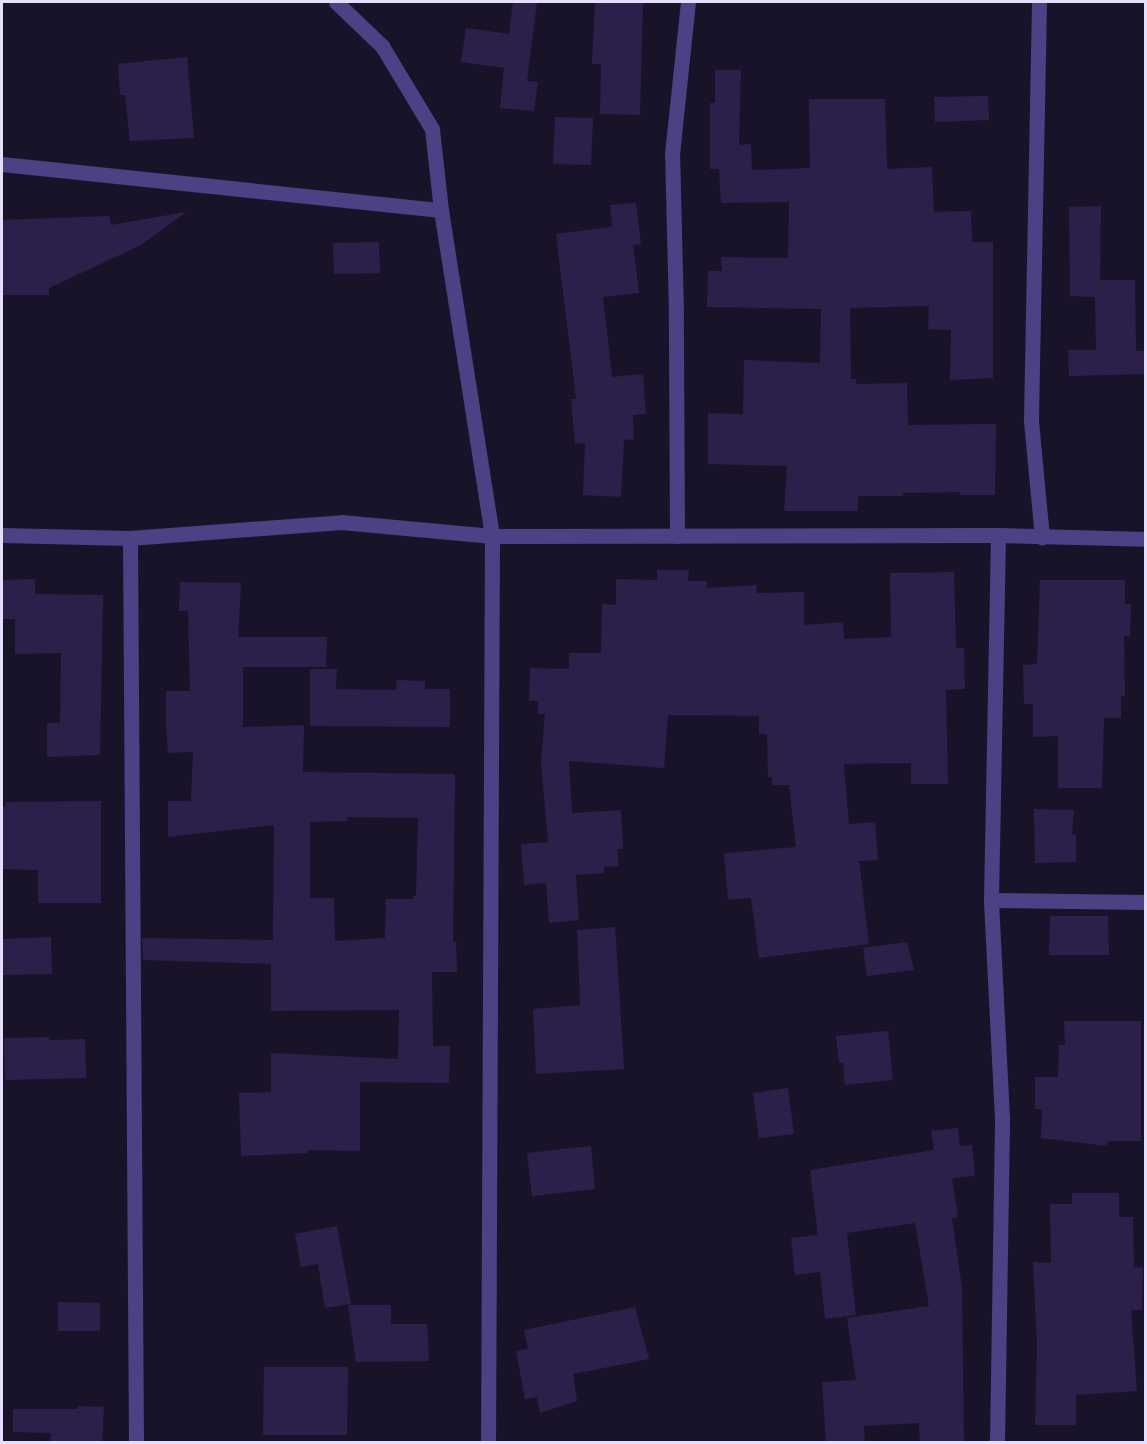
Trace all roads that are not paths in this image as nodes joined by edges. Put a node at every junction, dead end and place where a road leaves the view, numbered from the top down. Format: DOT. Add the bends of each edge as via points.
graph roads {
  1 [pos="336,2"];
  2 [pos="688,2"];
  3 [pos="1039,2"];
  4 [pos="2,164"];
  5 [pos="441,210"];
  6 [pos="2,535"];
  7 [pos="998,535"];
  8 [pos="492,536"];
  9 [pos="677,536"];
  10 [pos="1042,537"];
  11 [pos="130,538"];
  12 [pos="1146,539"];
  13 [pos="991,900"];
  14 [pos="1146,902"];
  15 [pos="136,1443"];
  16 [pos="488,1443"];
  17 [pos="998,1443"];
  1 -- 5 [label="street" via="382,46 432,129"];
  2 -- 9 [label="street" via="672,154"];
  3 -- 10 [label="street" via="1031,421"];
  4 -- 5 [label="street"];
  5 -- 8 [label="street"];
  6 -- 11 [label="street"];
  7 -- 9 [label="street"];
  7 -- 10 [label="street"];
  7 -- 13 [label="street"];
  8 -- 9 [label="street"];
  8 -- 11 [label="street" via="341,522"];
  8 -- 16 [label="street"];
  10 -- 12 [label="street"];
  11 -- 15 [label="street"];
  13 -- 14 [label="street"];
  13 -- 17 [label="street" via="1002,1118"];
}
